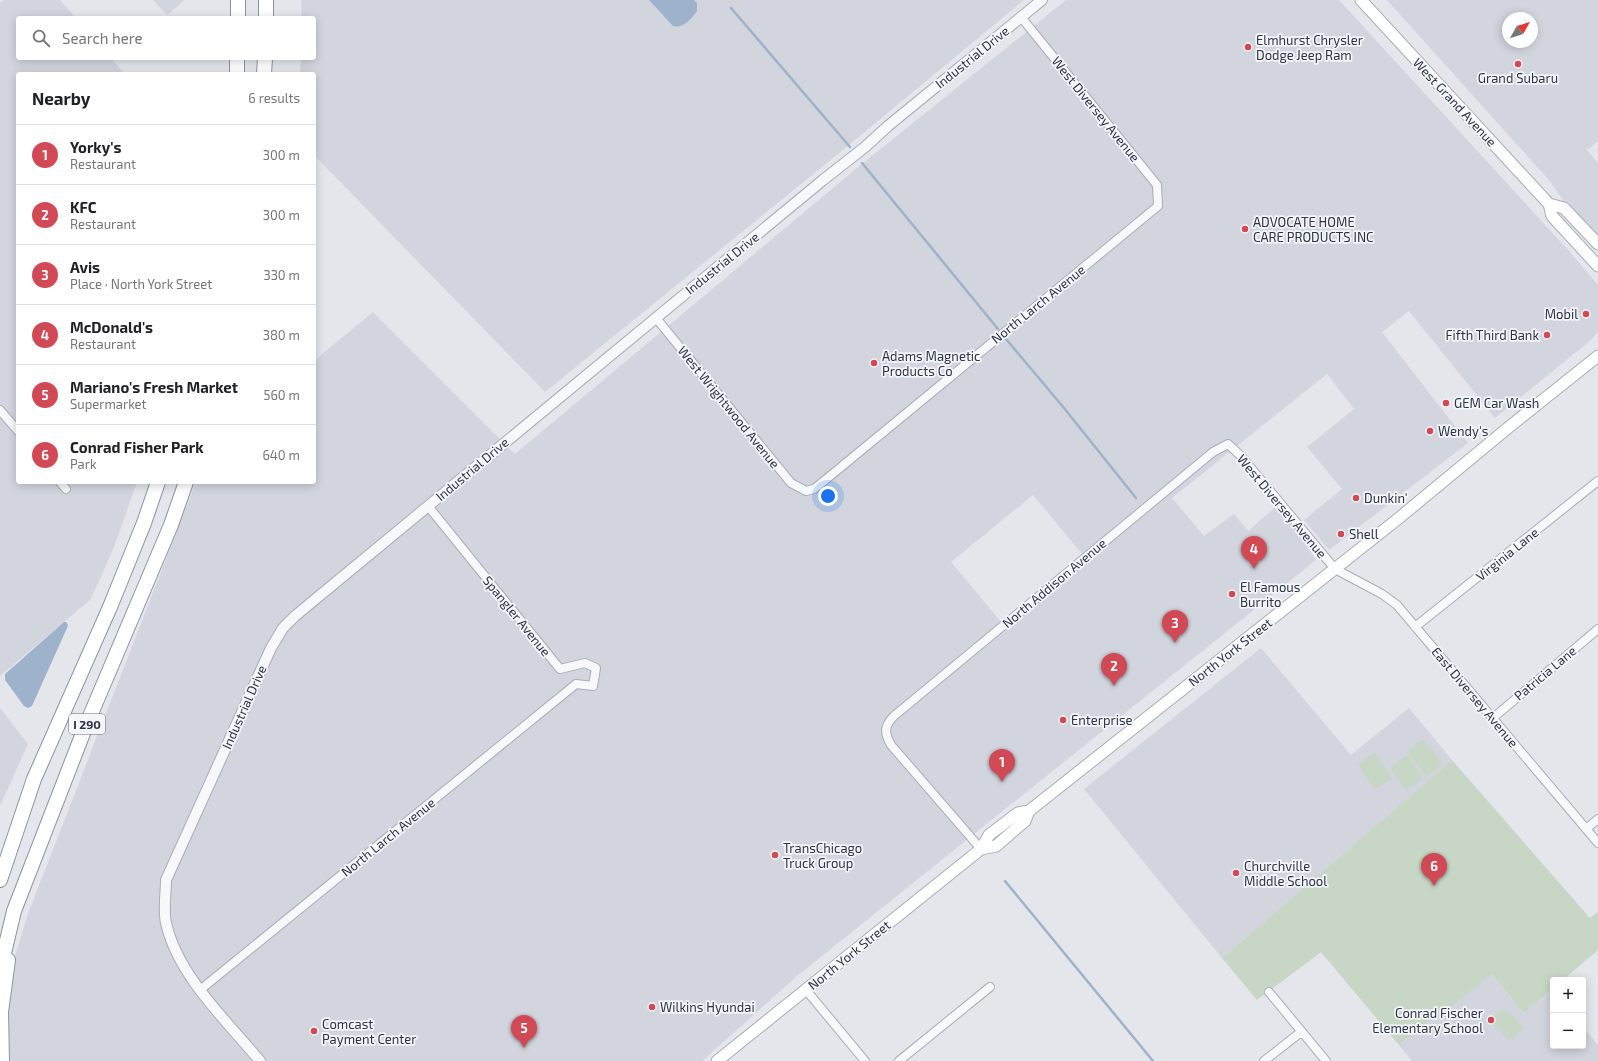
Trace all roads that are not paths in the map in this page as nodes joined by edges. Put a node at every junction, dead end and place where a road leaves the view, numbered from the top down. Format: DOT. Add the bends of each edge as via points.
graph roads {
  1 [pos="238,0"];
  2 [pos="266,0"];
  3 [pos="1042,0"];
  4 [pos="1361,0"];
  5 [pos="238,16"];
  6 [pos="266,16"];
  7 [pos="1021,17"];
  8 [pos="237,60"];
  9 [pos="265,60"];
  10 [pos="237,72"];
  11 [pos="264,72"];
  12 [pos="1549,204"];
  13 [pos="1158,206"];
  14 [pos="1598,244"];
  15 [pos="1598,266"];
  16 [pos="656,318"];
  17 [pos="1598,356"];
  18 [pos="0,410"];
  19 [pos="16,429"];
  20 [pos="1228,444"];
  21 [pos="1598,480"];
  22 [pos="62,484"];
  23 [pos="157,484"];
  24 [pos="185,484"];
  25 [pos="66,489"];
  26 [pos="806,491"];
  27 [pos="428,506"];
  28 [pos="1335,569"];
  29 [pos="1416,627"];
  30 [pos="1598,629"];
  31 [pos="576,684"];
  32 [pos="1493,718"];
  33 [pos="1598,819"];
  34 [pos="1586,829"];
  35 [pos="1598,843"];
  36 [pos="981,849"];
  37 [pos="0,880"];
  38 [pos="14,911"];
  39 [pos="0,970"];
  40 [pos="990,987"];
  41 [pos="200,990"];
  42 [pos="806,990"];
  43 [pos="1269,992"];
  44 [pos="1301,1032"];
  45 [pos="2,1061"];
  46 [pos="260,1061"];
  47 [pos="717,1061"];
  48 [pos="865,1061"];
  49 [pos="899,1061"];
  50 [pos="1264,1061"];
  51 [pos="1326,1061"];
  1 -- 5 [label="highway"];
  2 -- 6 [label="highway"];
  3 -- 7 [label="street, Industrial Drive"];
  4 -- 12 [label="main road, West Grand Avenue"];
  7 -- 13 [label="street, West Diversey Avenue" via="1158,185"];
  7 -- 16 [label="street, Industrial Drive"];
  8 -- 10 [label="highway"];
  9 -- 11 [label="highway"];
  12 -- 14 [label="main road, West Grand Avenue" via="1564,208"];
  12 -- 15 [label="main road, West Grand Avenue" via="1552,216"];
  13 -- 26 [label="street, North Larch Avenue" via="835,472 814,489"];
  16 -- 26 [label="street, West Wrightwood Avenue" via="791,483"];
  16 -- 27 [label="street, Industrial Drive"];
  17 -- 28 [label="main road, North York Street"];
  18 -- 19 [label="street"];
  20 -- 28 [label="street, West Diversey Avenue" via="1241,456"];
  20 -- 36 [label="street, North Addison Avenue" via="1213,452 894,716 886,728 891,745"];
  21 -- 29 [label="street, Virginia Lane"];
  22 -- 25 [label="street"];
  23 -- 37 [label="highway, I 290" via="144,524 34,779"];
  24 -- 38 [label="highway, I 290" via="171,525 85,728"];
  27 -- 31 [label="street, Spangler Avenue" via="560,669 585,663 596,668 593,686"];
  27 -- 41 [label="street, Industrial Drive" via="295,616 283,628 271,648 166,880 166,921 174,950"];
  28 -- 29 [label="street, East Diversey Avenue" via="1382,594 1397,605"];
  28 -- 36 [label="main road, North York Street" via="1029,811 1018,813 989,835"];
  29 -- 32 [label="street, East Diversey Avenue"];
  30 -- 32 [label="street, Patricia Lane"];
  31 -- 41 [label="street, North Larch Avenue"];
  32 -- 34 [label="street, East Diversey Avenue"];
  33 -- 34 [label="street"];
  34 -- 35 [label="street, East Diversey Avenue"];
  36 -- 42 [label="main road, North York Street"];
  38 -- 39 [label="highway, I 290"];
  38 -- 45 [label="highway" via="1,1012"];
  40 -- 49 [label="street"];
  41 -- 46 [label="street, Industrial Drive"];
  42 -- 47 [label="main road, North York Street"];
  42 -- 48 [label="street"];
  43 -- 44 [label="street"];
  44 -- 50 [label="street"];
  44 -- 51 [label="street"];
}
